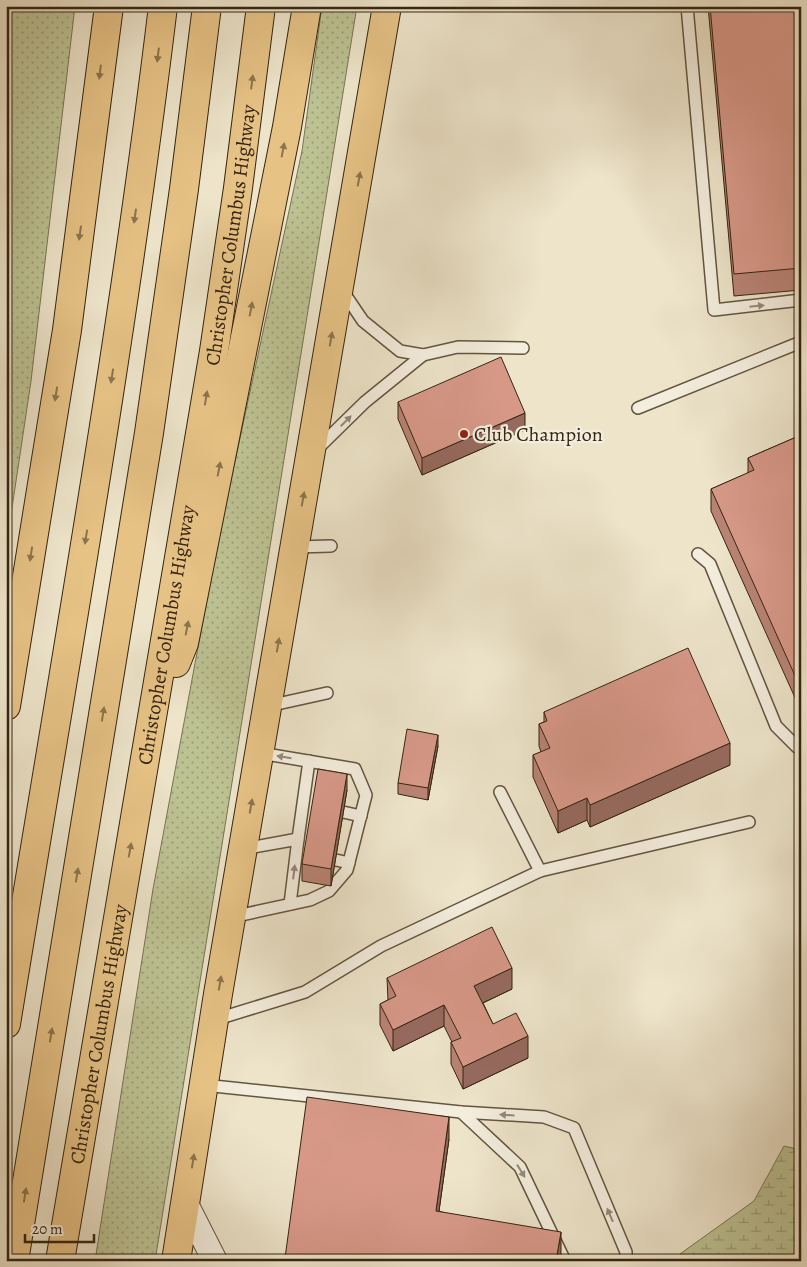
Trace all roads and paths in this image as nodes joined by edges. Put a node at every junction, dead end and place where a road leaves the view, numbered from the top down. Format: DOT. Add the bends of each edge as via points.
graph roads {
  1 [pos="108,6"];
  2 [pos="163,6"];
  3 [pos="207,6"];
  4 [pos="261,6"];
  5 [pos="307,6"];
  6 [pos="387,6"];
  7 [pos="392,6"];
  8 [pos="687,6"];
  9 [pos="378,68"];
  10 [pos="340,287"];
  11 [pos="801,300"];
  12 [pos="801,342"];
  13 [pos="523,348"];
  14 [pos="423,355"];
  15 [pos="638,408"];
  16 [pos="311,455"];
  17 [pos="331,546"];
  18 [pos="295,547"];
  19 [pos="698,554"];
  20 [pos="328,693"];
  21 [pos="6,706"];
  22 [pos="268,706"];
  23 [pos="152,723"];
  24 [pos="801,748"];
  25 [pos="260,753"];
  26 [pos="309,762"];
  27 [pos="500,792"];
  28 [pos="302,806"];
  29 [pos="314,807"];
  30 [pos="344,812"];
  31 [pos="361,816"];
  32 [pos="749,822"];
  33 [pos="298,839"];
  34 [pos="243,849"];
  35 [pos="336,860"];
  36 [pos="349,863"];
  37 [pos="540,871"];
  38 [pos="290,904"];
  39 [pos="232,917"];
  40 [pos="214,1020"];
  41 [pos="6,1024"];
  42 [pos="204,1085"];
  43 [pos="461,1112"];
  44 [pos="186,1204"];
  45 [pos="14,1261"];
  46 [pos="60,1261"];
  47 [pos="176,1261"];
  48 [pos="215,1261"];
  49 [pos="565,1261"];
  50 [pos="626,1261"];
  1 -- 21 [label="highway, one-way" via="66,330"];
  2 -- 41 [label="highway, one-way" via="115,356"];
  45 -- 3 [label="highway, one-way" via="155,397"];
  23 -- 4 [label="highway, Christopher Columbus Highway, one-way" via="214,351"];
  23 -- 5 [label="highway, one-way" via="184,643 287,127"];
  6 -- 9 [label="highway"];
  7 -- 9 [label="highway"];
  8 -- 11 [label="lane, one-way" via="714,310"];
  10 -- 9 [label="highway, one-way"];
  10 -- 14 [label="lane" via="363,321 400,351"];
  16 -- 10 [label="highway, one-way"];
  12 -- 15 [label="lane"];
  13 -- 14 [label="lane" via="458,347"];
  16 -- 14 [label="lane, one-way" via="365,402"];
  18 -- 16 [label="highway, one-way"];
  17 -- 18 [label="lane"];
  22 -- 18 [label="highway, one-way"];
  19 -- 24 [label="lane" via="710,564 776,726 797,748"];
  20 -- 22 [label="lane"];
  22 -- 25 [label="highway"];
  46 -- 23 [label="highway, Christopher Columbus Highway, one-way"];
  26 -- 25 [label="lane, one-way"];
  34 -- 25 [label="highway, one-way"];
  26 -- 28 [label="lane"];
  26 -- 31 [label="lane" via="355,768 366,794"];
  27 -- 37 [label="lane"];
  28 -- 29 [label="lane"];
  28 -- 33 [label="lane"];
  30 -- 31 [label="lane"];
  31 -- 36 [label="lane"];
  32 -- 37 [label="lane"];
  33 -- 34 [label="lane"];
  38 -- 33 [label="lane, one-way" via="301,853"];
  34 -- 39 [label="highway"];
  35 -- 36 [label="lane"];
  36 -- 38 [label="lane" via="329,891 310,900"];
  37 -- 40 [label="lane" via="381,946 305,992"];
  38 -- 39 [label="lane"];
  40 -- 39 [label="highway, one-way"];
  40 -- 42 [label="highway"];
  42 -- 43 [label="lane"];
  44 -- 42 [label="highway, one-way"];
  43 -- 49 [label="lane, one-way" via="520,1167"];
  50 -- 43 [label="lane, one-way" via="626,1252 574,1128 544,1117"];
  44 -- 47 [label="highway"];
  44 -- 48 [label="street"];
}
